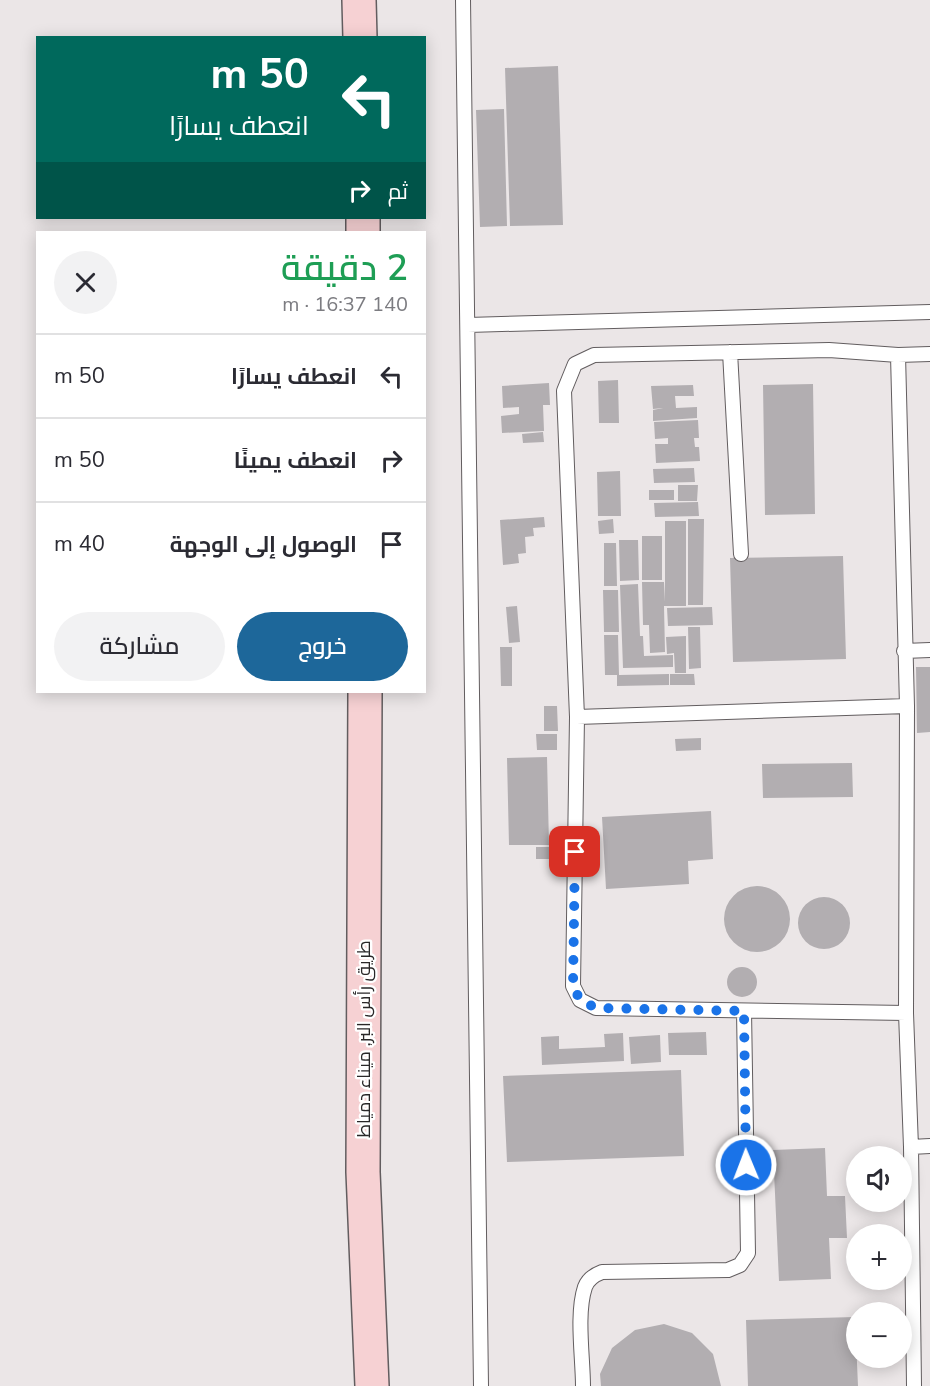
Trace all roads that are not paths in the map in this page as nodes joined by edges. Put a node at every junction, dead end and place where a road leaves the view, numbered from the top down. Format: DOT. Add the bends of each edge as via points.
graph roads {
  1 [pos="359,0"];
  2 [pos="463,0"];
  3 [pos="360,36"];
  4 [pos="930,312"];
  5 [pos="468,325"];
  6 [pos="730,352"];
  7 [pos="930,354"];
  8 [pos="898,355"];
  9 [pos="741,554"];
  10 [pos="930,650"];
  11 [pos="903,651"];
  12 [pos="364,693"];
  13 [pos="907,706"];
  14 [pos="577,717"];
  15 [pos="744,1011"];
  16 [pos="906,1013"];
  17 [pos="911,1146"];
  18 [pos="930,1146"];
  19 [pos="912,1147"];
  20 [pos="912,1212"];
  21 [pos="372,1386"];
  22 [pos="481,1386"];
  23 [pos="584,1386"];
  24 [pos="914,1386"];
  1 -- 3 [label="street"];
  2 -- 5 [label="lane"];
  4 -- 5 [label="lane"];
  5 -- 22 [label="lane"];
  6 -- 8 [label="lane" via="829,350"];
  6 -- 9 [label="lane"];
  6 -- 14 [label="lane" via="594,355 574,364 564,392"];
  7 -- 8 [label="lane"];
  8 -- 11 [label="lane"];
  10 -- 11 [label="lane"];
  11 -- 13 [label="lane"];
  12 -- 21 [label="street, طريق رأس البر, ميناء دمياط" via="363,1172"];
  13 -- 14 [label="lane"];
  13 -- 16 [label="lane"];
  14 -- 15 [label="lane" via="573,986 580,1000 596,1008"];
  15 -- 16 [label="lane"];
  15 -- 23 [label="lane" via="748,1253 740,1265 728,1270 602,1272 592,1276 582,1304"];
  16 -- 17 [label="lane"];
  18 -- 19 [label="lane"];
  20 -- 24 [label="lane"];
}
